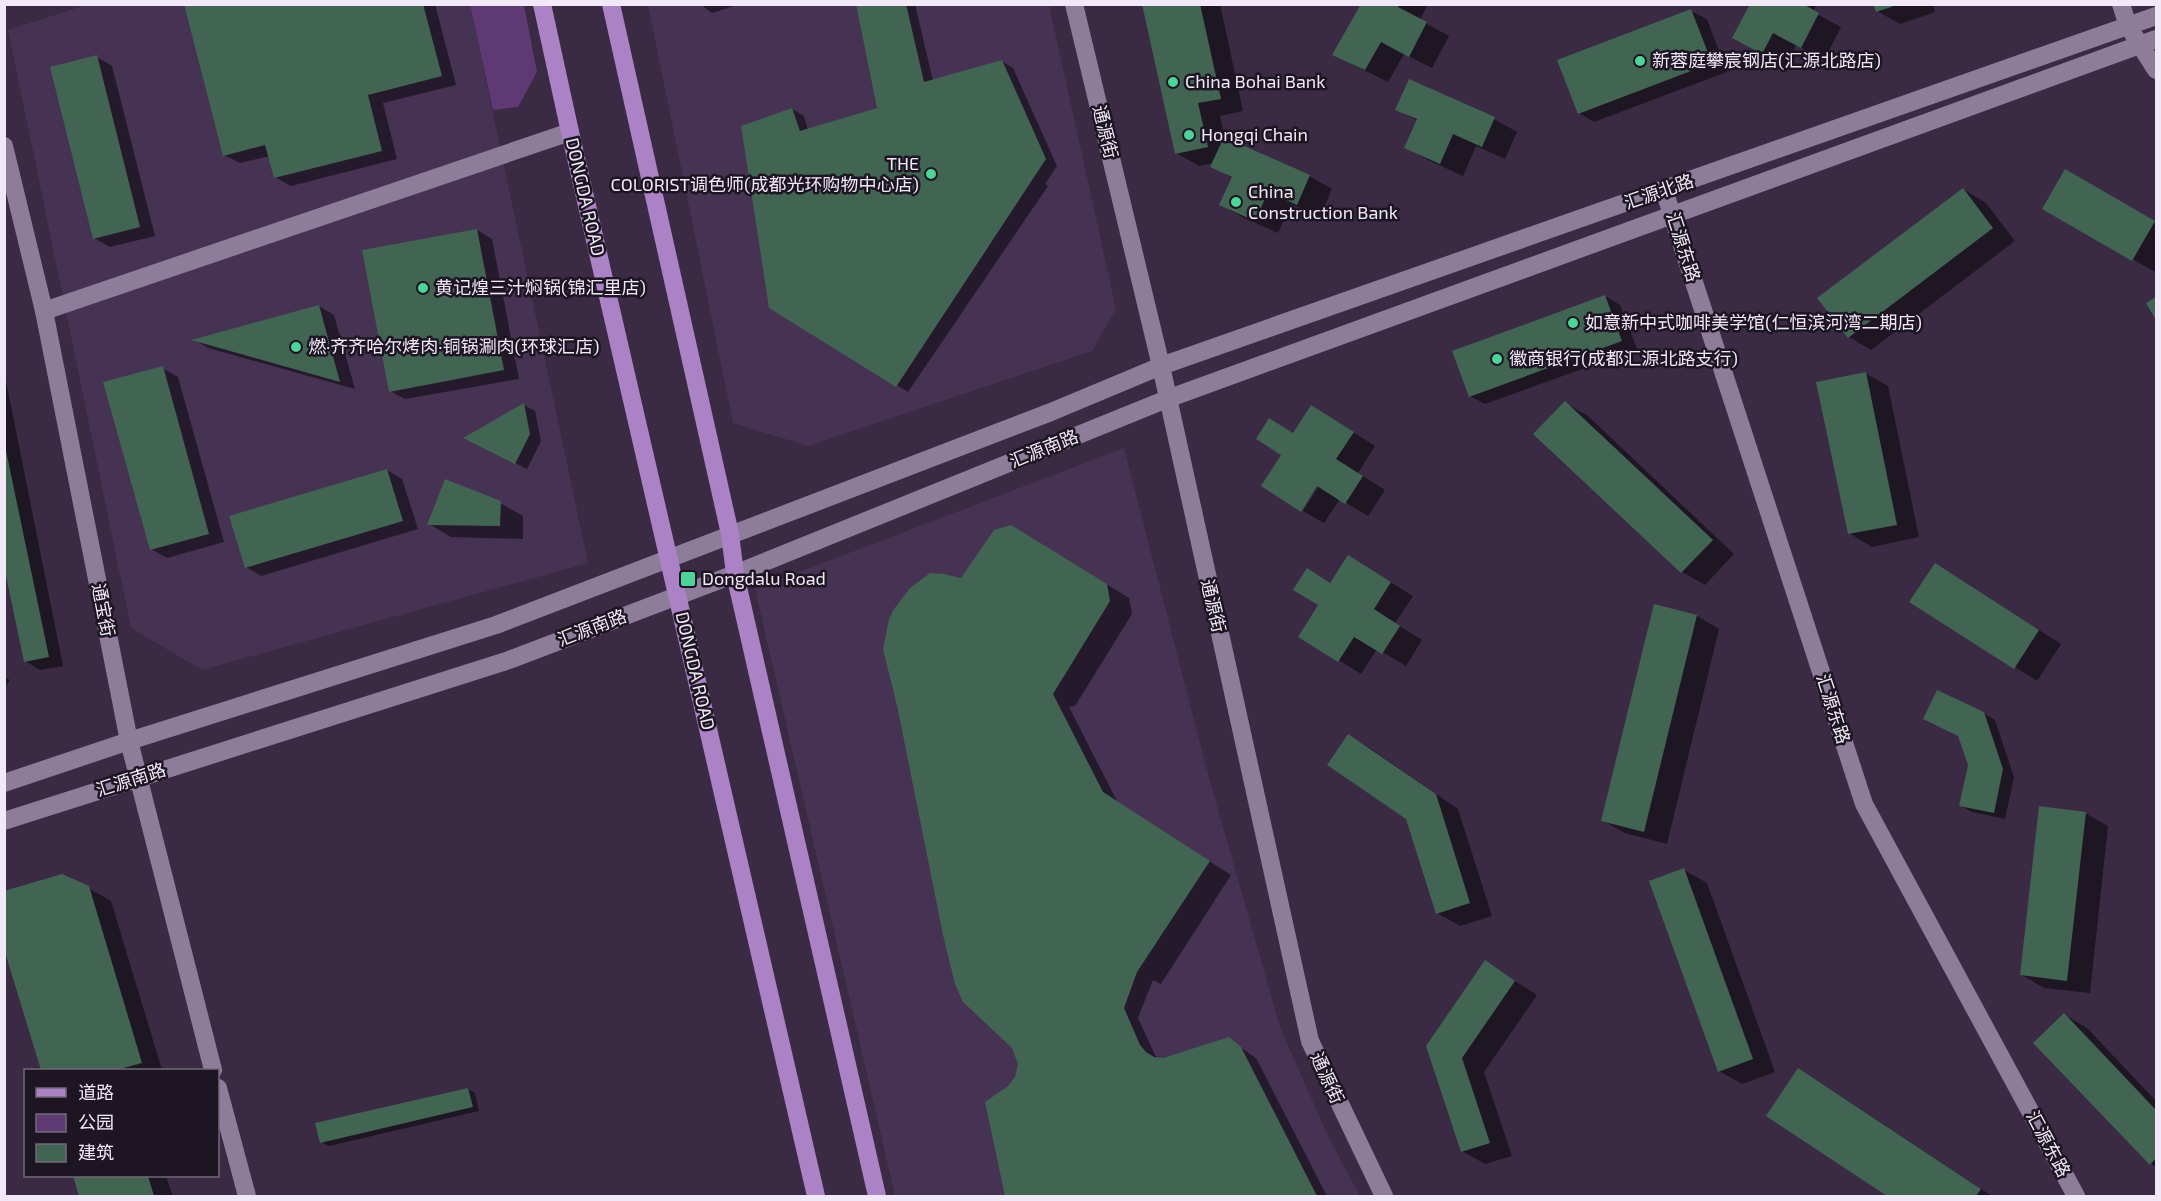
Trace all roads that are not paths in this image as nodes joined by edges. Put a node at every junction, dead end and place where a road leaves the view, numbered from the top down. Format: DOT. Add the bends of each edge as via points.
graph roads {
  1 [pos="542,4"];
  2 [pos="611,4"];
  3 [pos="1074,4"];
  4 [pos="2121,4"];
  5 [pos="2157,16"];
  6 [pos="2128,26"];
  7 [pos="2148,42"];
  8 [pos="2157,70"];
  9 [pos="570,132"];
  10 [pos="4,146"];
  11 [pos="1664,190"];
  12 [pos="1673,216"];
  13 [pos="44,312"];
  14 [pos="1161,366"];
  15 [pos="1167,399"];
  16 [pos="730,534"];
  17 [pos="669,558"];
  18 [pos="735,574"];
  19 [pos="677,595"];
  20 [pos="129,741"];
  21 [pos="138,778"];
  22 [pos="4,783"];
  23 [pos="4,821"];
  24 [pos="212,1069"];
  25 [pos="219,1092"];
  26 [pos="247,1197"];
  27 [pos="816,1197"];
  28 [pos="877,1197"];
  29 [pos="1384,1197"];
  30 [pos="2076,1197"];
  1 -- 9 [label="main road, DONGDA ROAD"];
  2 -- 16 [label="main road"];
  3 -- 14 [label="street, 通源街"];
  4 -- 6 [label="street"];
  5 -- 6 [label="street, 汇源北路"];
  6 -- 7 [label="street"];
  6 -- 11 [label="street, 汇源北路"];
  7 -- 8 [label="street"];
  7 -- 12 [label="street, 汇源北路"];
  9 -- 13 [label="street"];
  9 -- 17 [label="main road, DONGDA ROAD"];
  10 -- 13 [label="street, 通宝街"];
  11 -- 12 [label="street, 汇源东路"];
  11 -- 14 [label="street, 汇源北路"];
  12 -- 15 [label="street, 汇源北路"];
  12 -- 30 [label="street, 汇源东路" via="1864,804"];
  13 -- 20 [label="street, 通宝街"];
  14 -- 15 [label="street, 通源街"];
  14 -- 16 [label="street, 汇源南路"];
  15 -- 18 [label="street, 汇源南路"];
  15 -- 29 [label="street, 通源街" via="1310,1041"];
  16 -- 17 [label="street, 汇源南路"];
  16 -- 18 [label="main road"];
  17 -- 19 [label="main road, DONGDA ROAD"];
  17 -- 20 [label="street, 汇源南路" via="496,625"];
  18 -- 19 [label="street, 汇源南路"];
  18 -- 28 [label="main road"];
  19 -- 21 [label="street, 汇源南路" via="509,660"];
  19 -- 27 [label="main road, DONGDA ROAD"];
  20 -- 21 [label="street, 通宝街"];
  20 -- 22 [label="street, 汇源南路"];
  21 -- 23 [label="street, 汇源南路"];
  21 -- 24 [label="street, 通宝街"];
  25 -- 26 [label="street"];
}
